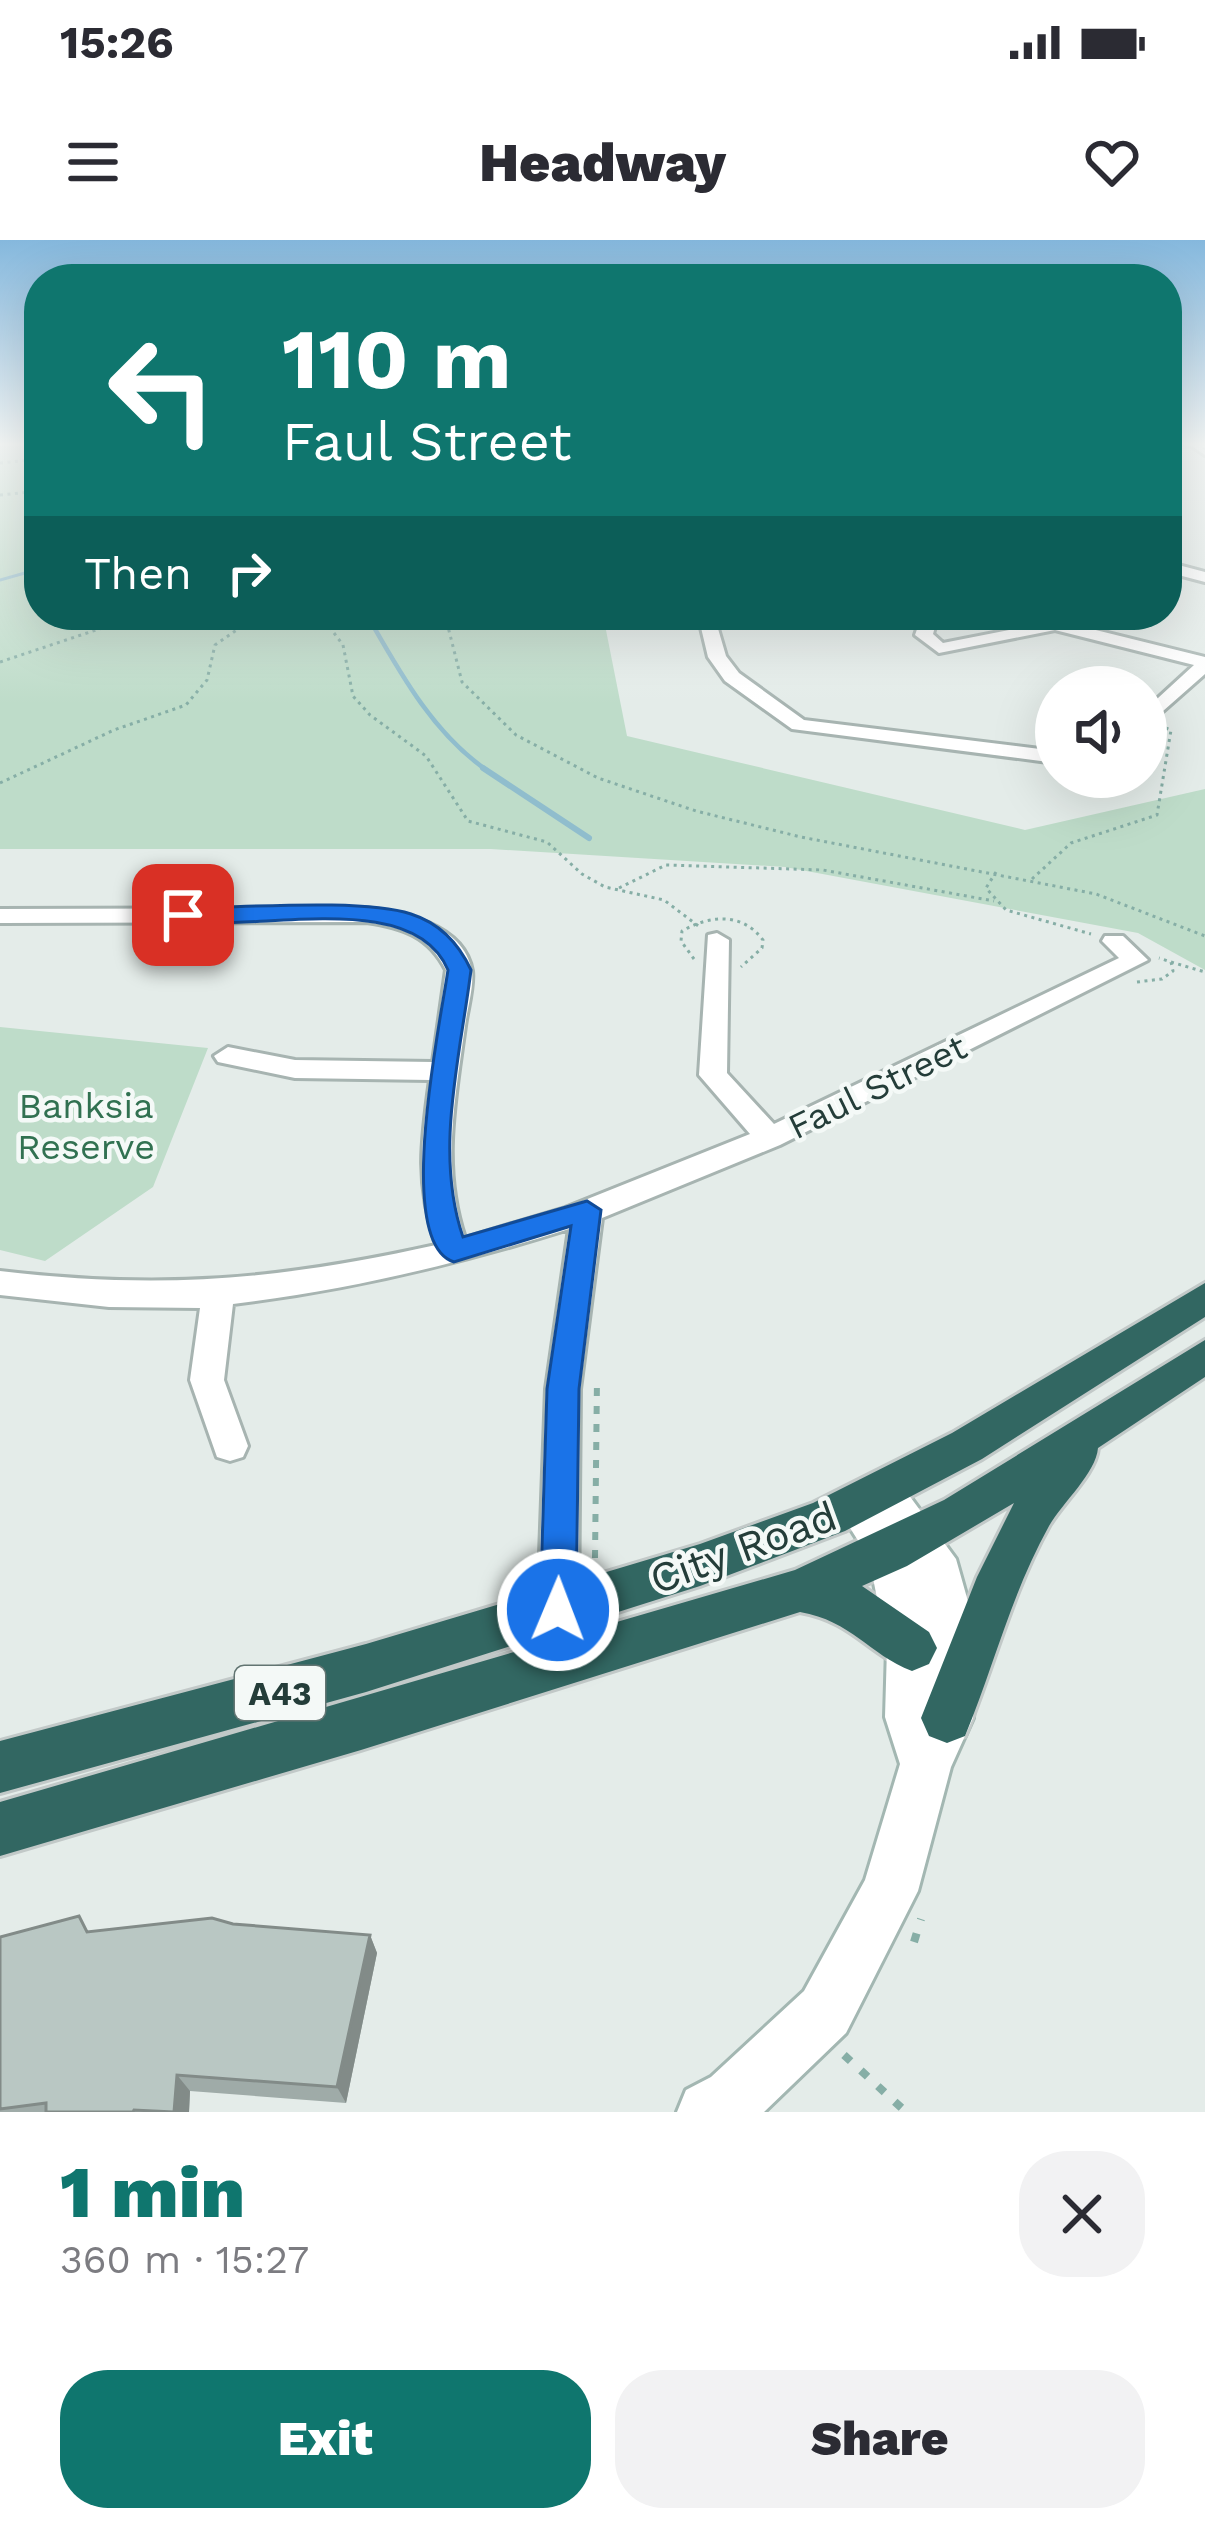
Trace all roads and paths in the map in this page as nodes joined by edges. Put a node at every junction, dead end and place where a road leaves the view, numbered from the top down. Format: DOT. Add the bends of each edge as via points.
graph roads {
  1 [pos="96,630"];
  2 [pos="236,630"];
  3 [pos="332,630"];
  4 [pos="447,630"];
  5 [pos="710,630"];
  6 [pos="728,630"];
  7 [pos="925,630"];
  8 [pos="1021,630"];
  9 [pos="1021,630"];
  10 [pos="1072,630"];
  11 [pos="1076,631"];
  12 [pos="0,662"];
  13 [pos="1205,663"];
  14 [pos="760,697"];
  15 [pos="1167,706"];
  16 [pos="1035,755"];
  17 [pos="0,783"];
  18 [pos="1160,798"];
  19 [pos="995,872"];
  20 [pos="1032,879"];
  21 [pos="616,890"];
  22 [pos="994,902"];
  23 [pos="0,916"];
  24 [pos="1205,936"];
  25 [pos="717,940"];
  26 [pos="1114,941"];
  27 [pos="1151,956"];
  28 [pos="1171,962"];
  29 [pos="1205,972"];
  30 [pos="1123,988"];
  31 [pos="228,1056"];
  32 [pos="446,1071"];
  33 [pos="770,1138"];
  34 [pos="587,1210"];
  35 [pos="454,1251"];
  36 [pos="0,1283"];
  37 [pos="218,1294"];
  38 [pos="1205,1298"];
  39 [pos="1205,1356"];
  40 [pos="597,1371"];
  41 [pos="1109,1418"];
  42 [pos="230,1446"];
  43 [pos="870,1498"];
  44 [pos="904,1544"];
  45 [pos="596,1558"];
  46 [pos="800,1590"];
  47 [pos="558,1610"];
  48 [pos="912,1648"];
  49 [pos="936,1741"];
  50 [pos="0,1767"];
  51 [pos="0,1829"];
  52 [pos="926,1902"];
  53 [pos="914,1942"];
  54 [pos="811,2025"];
  55 [pos="708,2112"];
  56 [pos="906,2112"];
  1 -- 12 [label="path"];
  2 -- 17 [label="path" via="215,645 207,680 186,705"];
  3 -- 21 [label="path" via="343,645 353,696 425,756 468,820 548,842 582,874"];
  4 -- 19 [label="path" via="450,659 473,698 566,766 710,817"];
  5 -- 14 [label="street" via="717,657"];
  6 -- 14 [label="street"];
  7 -- 9 [label="street" via="939,648"];
  8 -- 11 [label="street"];
  10 -- 11 [label="street"];
  11 -- 13 [label="street"];
  13 -- 15 [label="street"];
  14 -- 16 [label="street" via="814,729"];
  18 -- 20 [label="path" via="1157,815 1082,836"];
  19 -- 20 [label="path"];
  19 -- 22 [label="path" via="986,888"];
  20 -- 24 [label="path"];
  21 -- 22 [label="path" via="666,865 756,867 824,870"];
  21 -- 25 [label="path" via="664,900"];
  22 -- 26 [label="path"];
  23 -- 32 [label="street" via="406,920 449,947 460,970"];
  25 -- 33 [label="street" via="712,1075"];
  26 -- 33 [label="street, Faul Street" via="1136,960"];
  27 -- 28 [label="path"];
  28 -- 29 [label="path"];
  28 -- 30 [label="path" via="1162,979"];
  31 -- 32 [label="street" via="296,1070"];
  32 -- 35 [label="street" via="434,1154 437,1200"];
  33 -- 34 [label="street, Faul Street"];
  34 -- 35 [label="street, Faul Street"];
  34 -- 47 [label="street" via="563,1389"];
  35 -- 37 [label="street, Faul Street" via="358,1275"];
  36 -- 37 [label="street, Faul Street" via="111,1295"];
  37 -- 42 [label="street" via="207,1380"];
  38 -- 43 [label="highway, City Road / A43"];
  39 -- 41 [label="highway, City Road / A43"];
  40 -- 45 [label="path"];
  41 -- 44 [label="highway, City Road / A43"];
  41 -- 49 [label="highway" via="1053,1478 1018,1535"];
  43 -- 44 [label="main road"];
  43 -- 47 [label="highway, City Road / A43"];
  44 -- 46 [label="highway, City Road / A43"];
  44 -- 48 [label="main road"];
  44 -- 49 [label="main road" via="933,1559 950,1609 954,1637"];
  46 -- 48 [label="highway" via="862,1606"];
  46 -- 51 [label="highway, City Road / A43"];
  47 -- 50 [label="highway, City Road / A43"];
  48 -- 49 [label="main road" via="911,1717"];
  49 -- 54 [label="main road" via="890,1891"];
  52 -- 53 [label="path"];
  54 -- 55 [label="main road" via="733,2099"];
  54 -- 56 [label="path"];
}
